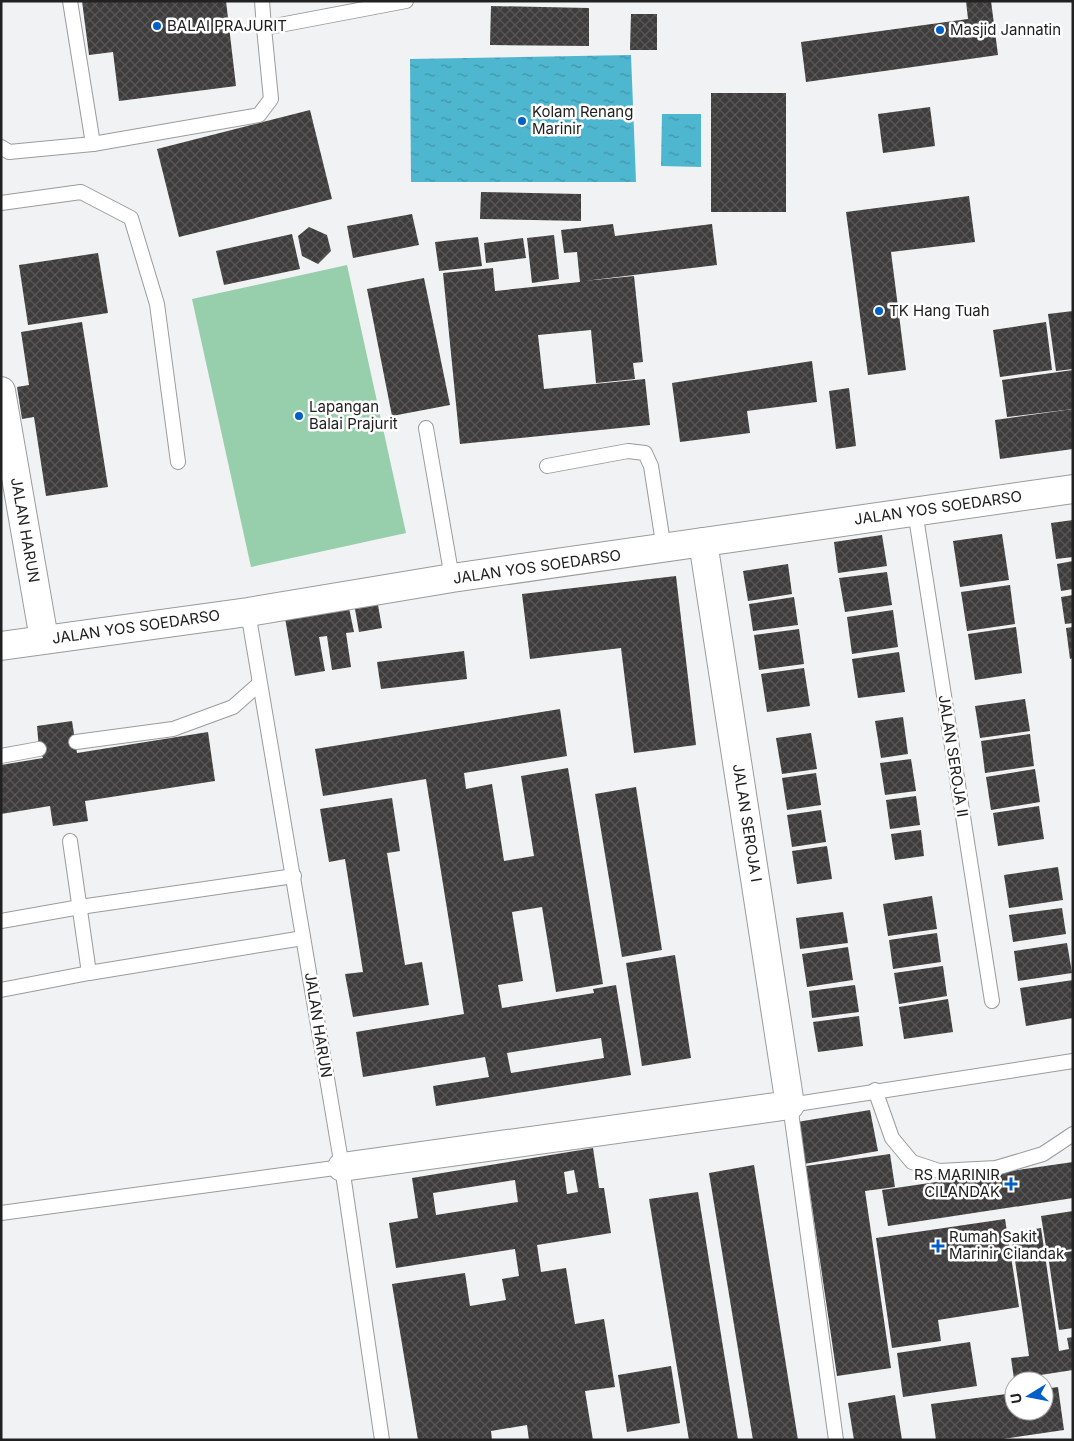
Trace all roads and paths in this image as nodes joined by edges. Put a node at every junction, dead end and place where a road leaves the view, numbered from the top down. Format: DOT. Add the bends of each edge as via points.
graph roads {
  1 [pos="70,1"];
  2 [pos="262,1"];
  3 [pos="406,1"];
  4 [pos="264,28"];
  5 [pos="93,144"];
  6 [pos="1,147"];
  7 [pos="1,203"];
  8 [pos="1,391"];
  9 [pos="426,428"];
  10 [pos="178,462"];
  11 [pos="547,466"];
  12 [pos="1073,489"];
  13 [pos="915,511"];
  14 [pos="703,542"];
  15 [pos="664,549"];
  16 [pos="452,578"];
  17 [pos="248,612"];
  18 [pos="44,639"];
  19 [pos="1,646"];
  20 [pos="259,684"];
  21 [pos="76,742"];
  22 [pos="39,749"];
  23 [pos="1,756"];
  24 [pos="70,841"];
  25 [pos="294,876"];
  26 [pos="80,907"];
  27 [pos="1,921"];
  28 [pos="304,938"];
  29 [pos="89,973"];
  30 [pos="1,990"];
  31 [pos="992,1001"];
  32 [pos="1073,1061"];
  33 [pos="875,1090"];
  34 [pos="790,1104"];
  35 [pos="1073,1134"];
  36 [pos="342,1168"];
  37 [pos="1,1213"];
  38 [pos="382,1440"];
  39 [pos="836,1440"];
  1 -- 5 [label="lane"];
  2 -- 4 [label="lane"];
  3 -- 4 [label="lane"];
  4 -- 5 [label="lane" via="271,100 259,115"];
  5 -- 6 [label="lane" via="9,152"];
  7 -- 10 [label="lane" via="81,192 131,218 157,304"];
  8 -- 18 [label="street, JALAN HARUN"];
  9 -- 16 [label="lane"];
  11 -- 15 [label="lane" via="628,451 645,453 651,466"];
  12 -- 13 [label="street, JALAN YOS SOEDARSO"];
  13 -- 14 [label="street, JALAN YOS SOEDARSO"];
  13 -- 31 [label="lane, JALAN SEROJA II"];
  14 -- 15 [label="street, JALAN YOS SOEDARSO"];
  14 -- 34 [label="street, JALAN SEROJA I"];
  15 -- 16 [label="street, JALAN YOS SOEDARSO"];
  16 -- 17 [label="street, JALAN YOS SOEDARSO"];
  17 -- 18 [label="street, JALAN YOS SOEDARSO"];
  17 -- 20 [label="lane, JALAN HARUN"];
  18 -- 19 [label="street, JALAN YOS SOEDARSO"];
  20 -- 21 [label="lane" via="233,707 173,729"];
  20 -- 25 [label="lane, JALAN HARUN"];
  22 -- 23 [label="lane"];
  24 -- 26 [label="lane"];
  25 -- 26 [label="lane"];
  25 -- 28 [label="lane, JALAN HARUN"];
  26 -- 27 [label="lane"];
  26 -- 29 [label="lane"];
  28 -- 29 [label="lane"];
  28 -- 36 [label="lane, JALAN HARUN"];
  29 -- 30 [label="lane"];
  32 -- 33 [label="lane"];
  33 -- 34 [label="lane"];
  33 -- 35 [label="lane" via="892,1138 912,1162 939,1171 996,1168 1043,1154"];
  34 -- 36 [label="street"];
  34 -- 39 [label="lane"];
  36 -- 37 [label="lane"];
  36 -- 38 [label="lane, JALAN HARUN"];
}
